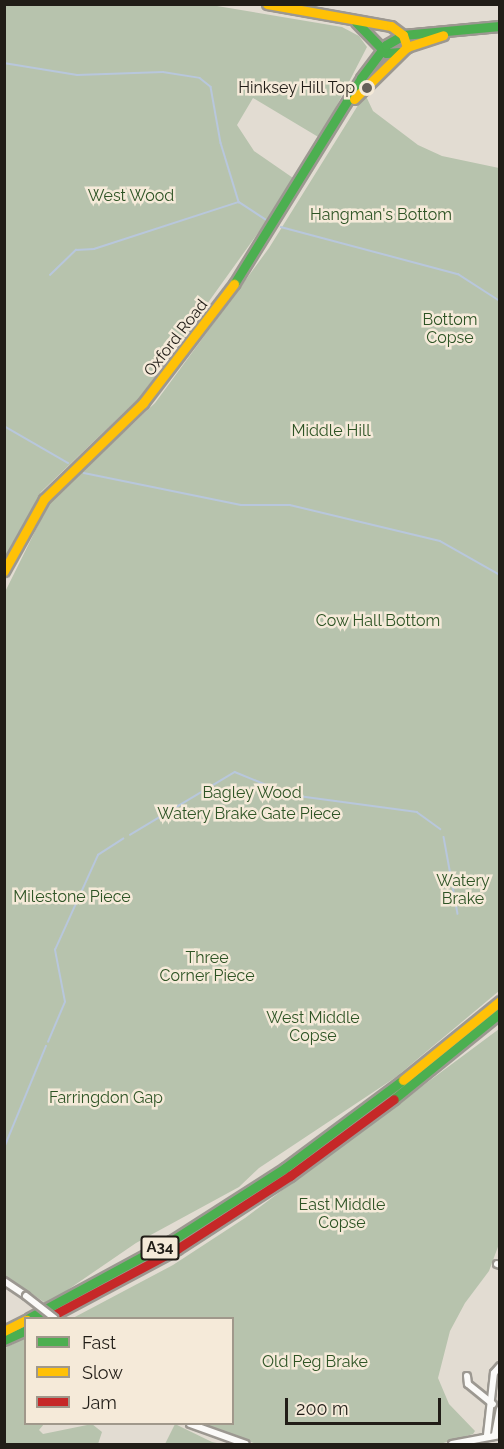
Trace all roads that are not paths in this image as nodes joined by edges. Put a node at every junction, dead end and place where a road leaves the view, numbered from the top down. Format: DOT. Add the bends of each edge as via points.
graph roads {
  1 [pos="267,4"];
  2 [pos="354,21"];
  3 [pos="500,26"];
  4 [pos="399,32"];
  5 [pos="451,32"];
  6 [pos="374,40"];
  7 [pos="382,50"];
  8 [pos="404,50"];
  9 [pos="361,78"];
  10 [pos="348,104"];
  11 [pos="4,571"];
  12 [pos="500,1001"];
  13 [pos="500,1013"];
  14 [pos="4,1281"];
  15 [pos="31,1317"];
  16 [pos="50,1317"];
  17 [pos="53,1317"];
  18 [pos="24,1321"];
  19 [pos="4,1331"];
  20 [pos="24,1331"];
  21 [pos="4,1340"];
  22 [pos="500,1366"];
  23 [pos="466,1378"];
  24 [pos="493,1404"];
  25 [pos="500,1409"];
  26 [pos="193,1425"];
  27 [pos="494,1435"];
  28 [pos="246,1444"];
  29 [pos="452,1444"];
  1 -- 2 [label="main road"];
  2 -- 4 [label="main road"];
  2 -- 6 [label="main road"];
  3 -- 5 [label="main road"];
  4 -- 5 [label="main road, Oxford Road"];
  4 -- 7 [label="main road, Oxford Road"];
  4 -- 8 [label="main road"];
  5 -- 8 [label="main road, Oxford Road"];
  6 -- 7 [label="main road"];
  6 -- 9 [label="main road, Oxford Road"];
  7 -- 8 [label="main road"];
  7 -- 9 [label="main road, Oxford Road"];
  8 -- 10 [label="main road, Oxford Road"];
  9 -- 10 [label="main road, Oxford Road"];
  10 -- 11 [label="main road, Oxford Road" via="262,244 202,330 143,403 44,499"];
  12 -- 15 [label="main road, A34" via="390,1091 285,1168 171,1241"];
  13 -- 16 [label="main road, A34" via="368,1120 290,1176 177,1248"];
  14 -- 17 [label="street, bridge"];
  18 -- 19 [label="main road, A34"];
  20 -- 21 [label="main road"];
  22 -- 24 [label="street" via="494,1373"];
  23 -- 24 [label="street"];
  24 -- 27 [label="street"];
  25 -- 27 [label="street"];
  26 -- 28 [label="street"];
  27 -- 29 [label="street"];
}
